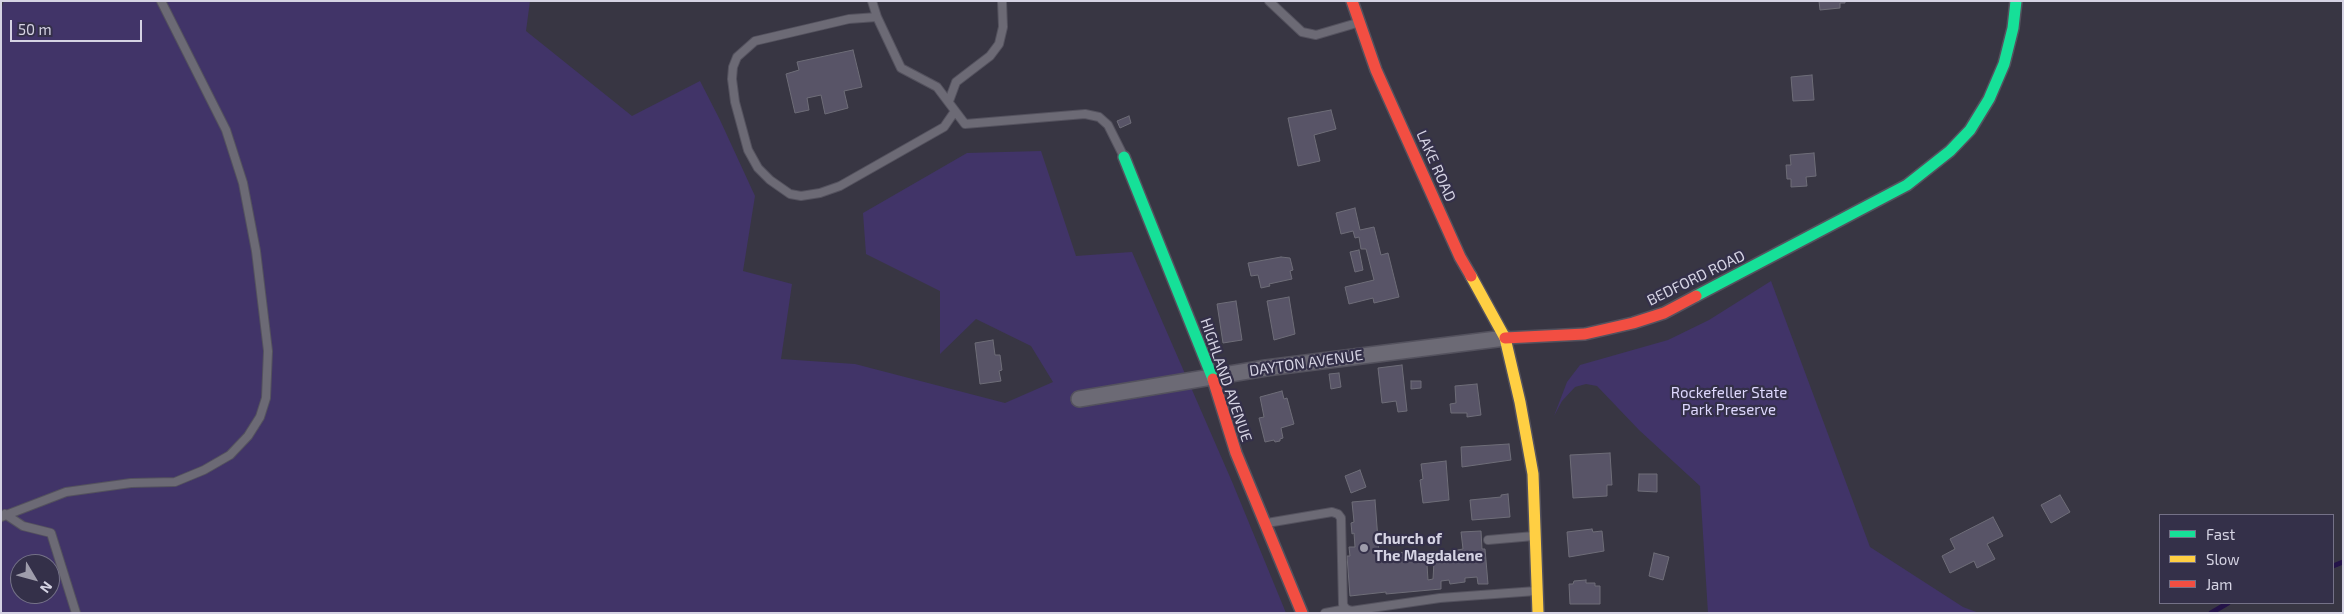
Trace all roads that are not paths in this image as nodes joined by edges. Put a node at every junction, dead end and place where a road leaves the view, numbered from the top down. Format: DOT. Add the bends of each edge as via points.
graph roads {
  1 [pos="161,1"];
  2 [pos="872,1"];
  3 [pos="1002,1"];
  4 [pos="1269,1"];
  5 [pos="1352,1"];
  6 [pos="2016,1"];
  7 [pos="877,17"];
  8 [pos="1359,23"];
  9 [pos="949,101"];
  10 [pos="955,111"];
  11 [pos="1124,157"];
  12 [pos="1505,338"];
  13 [pos="1212,377"];
  14 [pos="1079,400"];
  15 [pos="3,515"];
  16 [pos="1265,523"];
  17 [pos="1536,536"];
  18 [pos="1488,540"];
  19 [pos="1538,590"];
  20 [pos="1346,610"];
  21 [pos="76,613"];
  22 [pos="1302,613"];
  23 [pos="1325,613"];
  24 [pos="1538,613"];
  1 -- 15 [label="lane" via="236,154 256,251 268,351 266,398 260,417 248,436 230,455 204,470 175,482 131,483 66,492"];
  2 -- 7 [label="lane"];
  3 -- 9 [label="lane" via="1003,27 999,44 990,56 956,82"];
  4 -- 8 [label="lane" via="1302,32 1316,35"];
  5 -- 8 [label="main road, LAKE ROAD"];
  6 -- 12 [label="main road, BEDFORD ROAD" via="2014,28 2004,64 1970,130 1950,151 1907,185 1664,312 1634,323 1585,334"];
  7 -- 9 [label="lane" via="901,68 937,87"];
  7 -- 10 [label="lane" via="849,19 755,41 737,58 732,79 735,102 748,150 758,168 790,194 820,193 840,186 944,127"];
  8 -- 12 [label="main road, LAKE ROAD" via="1376,70 1460,257"];
  9 -- 10 [label="lane"];
  10 -- 11 [label="lane" via="965,124 1085,114 1099,117 1108,125"];
  11 -- 13 [label="main road, HIGHLAND AVENUE"];
  12 -- 13 [label="street, DAYTON AVENUE"];
  12 -- 17 [label="main road" via="1533,474"];
  13 -- 14 [label="street, DAYTON AVENUE"];
  13 -- 16 [label="main road, HIGHLAND AVENUE" via="1236,454"];
  15 -- 21 [label="lane" via="23,526 51,533"];
  16 -- 20 [label="lane" via="1332,512 1338,514 1341,518 1343,605"];
  16 -- 22 [label="main road, HIGHLAND AVENUE"];
  17 -- 18 [label="lane"];
  17 -- 19 [label="main road"];
  19 -- 20 [label="lane"];
  19 -- 24 [label="main road"];
  20 -- 23 [label="lane"];
}
